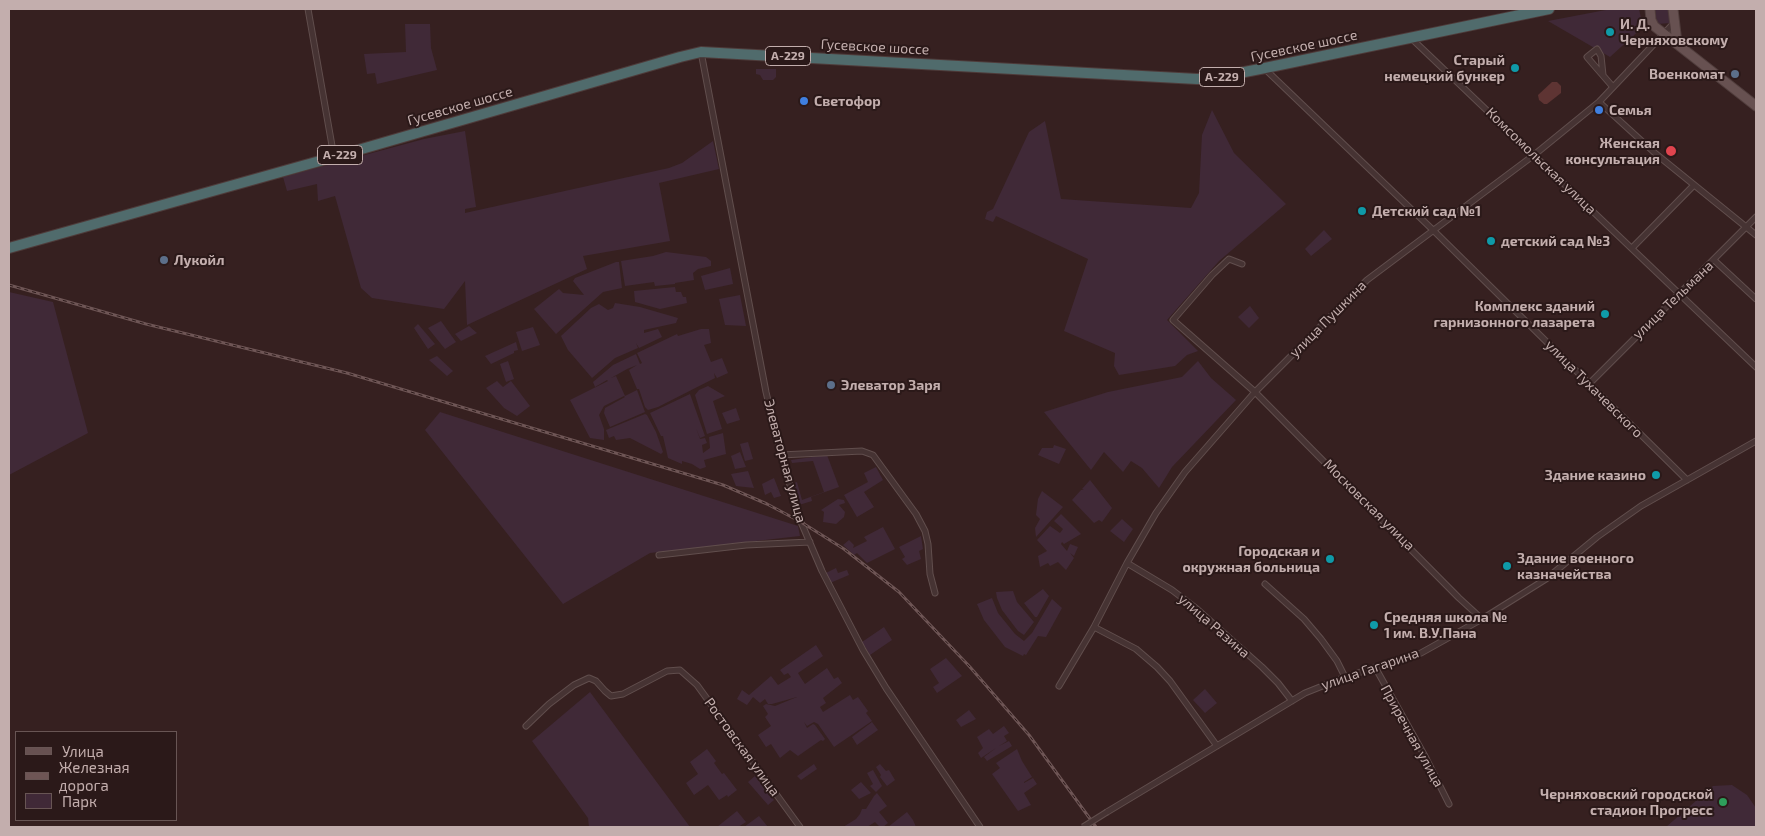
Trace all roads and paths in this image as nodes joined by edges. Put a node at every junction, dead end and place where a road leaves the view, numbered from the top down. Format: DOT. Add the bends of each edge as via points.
graph roads {
  1 [pos="308,9"];
  2 [pos="1549,9"];
  3 [pos="1650,9"];
  4 [pos="1673,9"];
  5 [pos="1675,22"];
  6 [pos="1664,33"];
  7 [pos="1411,38"];
  8 [pos="1677,43"];
  9 [pos="701,52"];
  10 [pos="1265,68"];
  11 [pos="1602,74"];
  12 [pos="1614,87"];
  13 [pos="1599,102"];
  14 [pos="1756,106"];
  15 [pos="1534,155"];
  16 [pos="334,157"];
  17 [pos="1694,185"];
  18 [pos="1756,216"];
  19 [pos="1747,227"];
  20 [pos="1433,230"];
  21 [pos="1756,235"];
  22 [pos="9,248"];
  23 [pos="1632,248"];
  24 [pos="1714,260"];
  25 [pos="1242,264"];
  26 [pos="1679,292"];
  27 [pos="1756,299"];
  28 [pos="1756,368"];
  29 [pos="1589,384"];
  30 [pos="1255,392"];
  31 [pos="1756,441"];
  32 [pos="781,455"];
  33 [pos="1687,480"];
  34 [pos="810,542"];
  35 [pos="659,555"];
  36 [pos="1127,563"];
  37 [pos="1265,584"];
  38 [pos="935,593"];
  39 [pos="1482,619"];
  40 [pos="1094,627"];
  41 [pos="1374,667"];
  42 [pos="1345,677"];
  43 [pos="1059,686"];
  44 [pos="1292,701"];
  45 [pos="526,726"];
  46 [pos="1217,746"];
  47 [pos="1450,804"];
  48 [pos="800,827"];
  49 [pos="980,827"];
  50 [pos="1083,827"];
  1 -- 16 [label="street"];
  2 -- 7 [label="highway, Гусевское шоссе / А-229"];
  3 -- 6 [label="main road" via="1652,23"];
  4 -- 5 [label="main road"];
  5 -- 6 [label="street, улица Пушкина"];
  5 -- 8 [label="main road"];
  6 -- 8 [label="main road"];
  6 -- 12 [label="street, улица Пушкина"];
  7 -- 10 [label="highway, Гусевское шоссе / А-229"];
  7 -- 15 [label="street, Комсомольская улица"];
  8 -- 14 [label="main road"];
  9 -- 10 [label="highway, Гусевское шоссе / А-229" via="1198,80"];
  9 -- 16 [label="highway, Гусевское шоссе / А-229"];
  9 -- 32 [label="street, Элеваторная улица" via="752,325"];
  10 -- 20 [label="street, улица Тухачевского"];
  11 -- 12 [label="street"];
  12 -- 13 [label="street, улица Пушкина"];
  13 -- 15 [label="street, улица Пушкина"];
  13 -- 17 [label="street"];
  15 -- 20 [label="street, улица Пушкина"];
  15 -- 23 [label="street, Комсомольская улица"];
  16 -- 22 [label="highway, Гусевское шоссе / А-229"];
  17 -- 19 [label="street"];
  17 -- 23 [label="street"];
  18 -- 19 [label="street, улица Тельмана"];
  19 -- 21 [label="street"];
  19 -- 24 [label="street, улица Тельмана"];
  20 -- 29 [label="street, улица Тухачевского"];
  20 -- 30 [label="street, улица Пушкина" via="1367,280"];
  23 -- 26 [label="street, Комсомольская улица"];
  24 -- 26 [label="street, улица Тельмана"];
  24 -- 27 [label="street"];
  25 -- 30 [label="street, Московская улица" via="1229,259 1212,274 1174,320"];
  26 -- 28 [label="street, Комсомольская улица"];
  26 -- 29 [label="street, улица Тельмана"];
  29 -- 33 [label="street, улица Тухачевского"];
  30 -- 36 [label="street, улица Пушкина" via="1186,472 1156,513"];
  30 -- 39 [label="street, Московская улица"];
  31 -- 33 [label="street, улица Гагарина"];
  32 -- 34 [label="street, Элеваторная улица"];
  32 -- 38 [label="street" via="862,451 873,455 922,523"];
  33 -- 39 [label="street, улица Гагарина" via="1641,506 1546,579"];
  34 -- 35 [label="street" via="746,545"];
  34 -- 49 [label="street, Элеваторная улица" via="841,611 863,650"];
  36 -- 40 [label="street, улица Пушкина"];
  36 -- 44 [label="street, улица Разина" via="1197,609 1278,683"];
  37 -- 42 [label="street" via="1304,619 1337,661"];
  39 -- 41 [label="street, улица Гагарина" via="1421,653"];
  40 -- 43 [label="street, улица Пушкина"];
  40 -- 46 [label="street" via="1136,649 1157,667"];
  41 -- 42 [label="street, улица Гагарина"];
  41 -- 47 [label="street, Приречная улица"];
  42 -- 44 [label="street, улица Гагарина"];
  44 -- 46 [label="street, улица Гагарина"];
  45 -- 48 [label="street, Ростовская улица" via="574,685 589,678 611,696 623,694 667,671 680,670 697,685"];
  46 -- 50 [label="street, улица Гагарина, bridge"];
}
